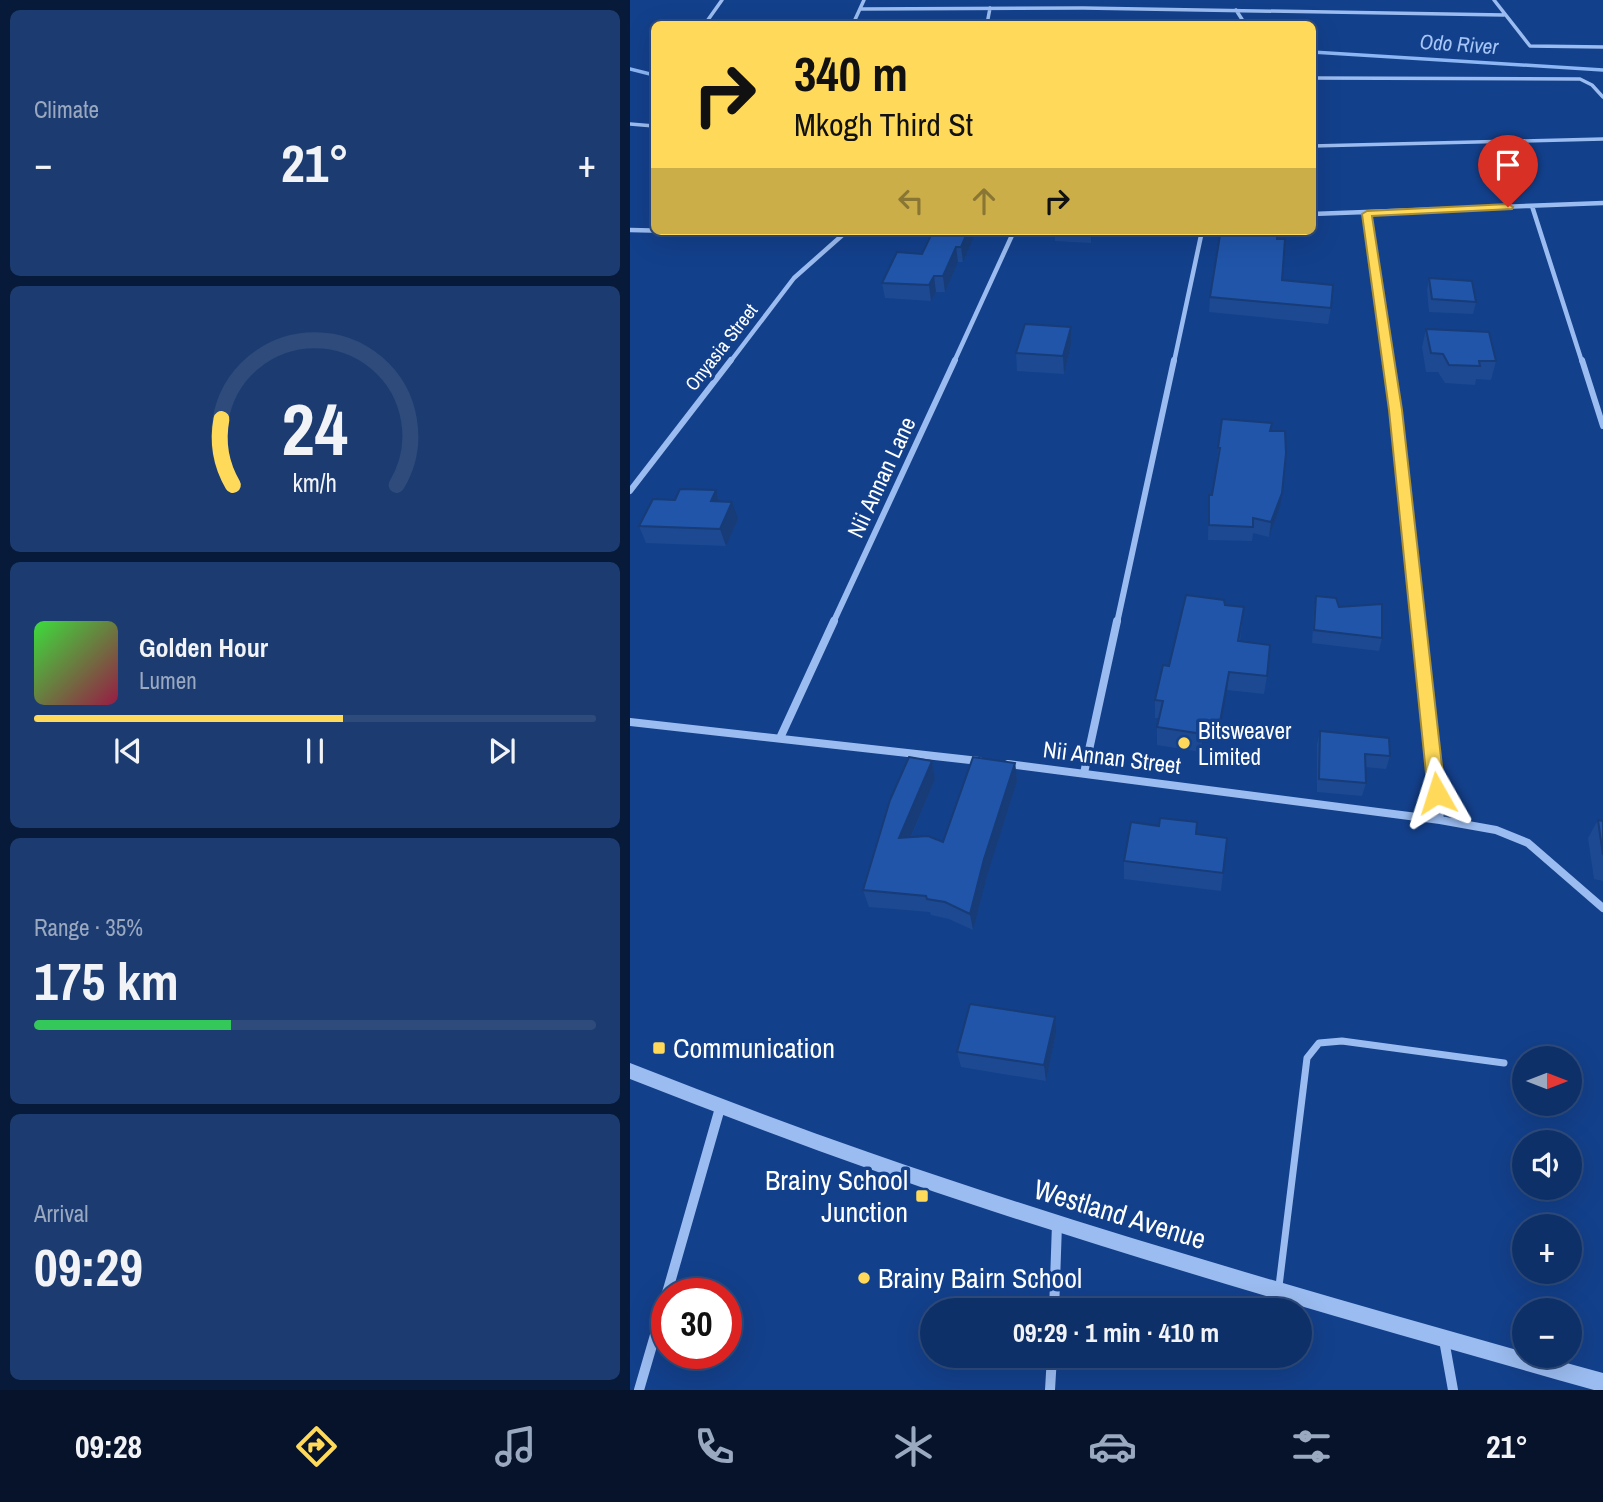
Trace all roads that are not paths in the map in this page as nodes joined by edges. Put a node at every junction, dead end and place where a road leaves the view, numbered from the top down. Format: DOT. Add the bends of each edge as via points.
graph roads {
  1 [pos="722,0"];
  2 [pos="864,0"];
  3 [pos="1494,0"];
  4 [pos="990,8"];
  5 [pos="860,9"];
  6 [pos="1236,10"];
  7 [pos="1504,15"];
  8 [pos="707,21"];
  9 [pos="854,21"];
  10 [pos="988,21"];
  11 [pos="1243,21"];
  12 [pos="1603,47"];
  13 [pos="1316,78"];
  14 [pos="1603,97"];
  15 [pos="630,124"];
  16 [pos="651,126"];
  17 [pos="1603,139"];
  18 [pos="1316,146"];
  19 [pos="1603,203"];
  20 [pos="1532,206"];
  21 [pos="1316,214"];
  22 [pos="1367,214"];
  23 [pos="630,230"];
  24 [pos="651,230"];
  25 [pos="843,235"];
  26 [pos="1012,235"];
  27 [pos="1201,235"];
  28 [pos="1601,414"];
  29 [pos="1603,426"];
  30 [pos="630,491"];
  31 [pos="630,722"];
  32 [pos="780,738"];
  33 [pos="987,762"];
  34 [pos="1001,763"];
  35 [pos="1084,773"];
  36 [pos="1440,820"];
  37 [pos="1603,908"];
  38 [pos="1504,1063"];
  39 [pos="630,1071"];
  40 [pos="720,1108"];
  41 [pos="1057,1223"];
  42 [pos="672,1278"];
  43 [pos="1278,1289"];
  44 [pos="1054,1298"];
  45 [pos="1444,1339"];
  46 [pos="651,1349"];
  47 [pos="1051,1368"];
  48 [pos="1603,1384"];
  49 [pos="639,1390"];
  50 [pos="1050,1390"];
  51 [pos="1453,1390"];
  1 -- 8 [label="street"];
  2 -- 5 [label="street"];
  3 -- 7 [label="street"];
  4 -- 5 [label="street"];
  4 -- 6 [label="street"];
  4 -- 10 [label="street"];
  5 -- 9 [label="street"];
  6 -- 7 [label="street"];
  6 -- 11 [label="street"];
  7 -- 12 [label="street" via="1530,46"];
  13 -- 14 [label="street" via="1580,79"];
  15 -- 16 [label="street"];
  17 -- 18 [label="street"];
  19 -- 20 [label="street"];
  20 -- 22 [label="street"];
  20 -- 28 [label="street"];
  21 -- 22 [label="street"];
  22 -- 36 [label="street" via="1395,410"];
  23 -- 24 [label="street"];
  25 -- 30 [label="street, Onyasia Street" via="794,278"];
  26 -- 32 [label="street, Nii Annan Lane"];
  27 -- 35 [label="street"];
  28 -- 29 [label="street"];
  31 -- 32 [label="street"];
  32 -- 33 [label="street"];
  34 -- 35 [label="street, Nii Annan Street"];
  35 -- 36 [label="street, Nii Annan Street"];
  36 -- 37 [label="street, Nii Annan Street" via="1496,830 1528,843"];
  38 -- 43 [label="lane" via="1342,1041 1319,1043 1307,1058"];
  39 -- 40 [label="street, Westland Avenue"];
  40 -- 41 [label="street, Westland Avenue"];
  40 -- 42 [label="street"];
  41 -- 43 [label="street, Westland Avenue"];
  41 -- 44 [label="street"];
  43 -- 45 [label="street, Westland Avenue"];
  45 -- 48 [label="street, Westland Avenue"];
  45 -- 51 [label="street"];
  46 -- 49 [label="street"];
  47 -- 50 [label="street"];
}
